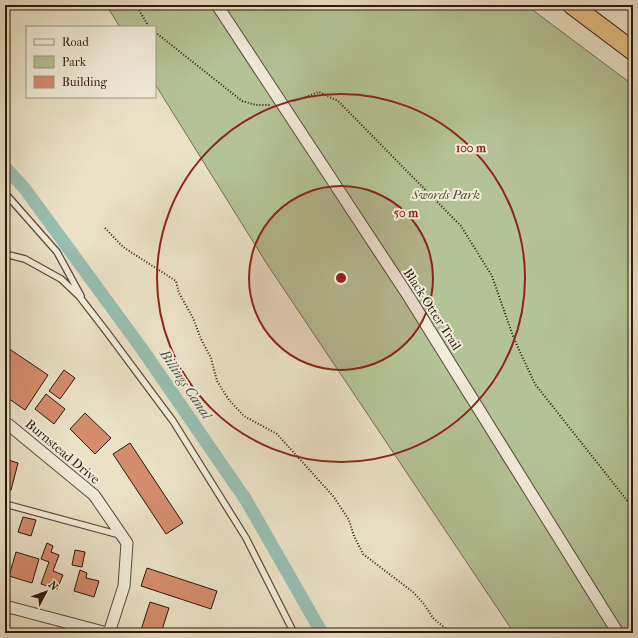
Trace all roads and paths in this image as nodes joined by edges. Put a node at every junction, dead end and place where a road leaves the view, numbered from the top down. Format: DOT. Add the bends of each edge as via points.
graph roads {
  1 [pos="136,5"];
  2 [pos="217,5"];
  3 [pos="572,5"];
  4 [pos="148,26"];
  5 [pos="156,33"];
  6 [pos="633,51"];
  7 [pos="282,104"];
  8 [pos="5,193"];
  9 [pos="105,228"];
  10 [pos="5,254"];
  11 [pos="87,306"];
  12 [pos="5,423"];
  13 [pos="5,504"];
  14 [pos="633,508"];
  15 [pos="125,539"];
  16 [pos="5,606"];
  17 [pos="108,633"];
  18 [pos="294,633"];
  19 [pos="451,633"];
  20 [pos="618,633"];
  1 -- 4 [label="path"];
  2 -- 7 [label="street, Black Otter Trail"];
  3 -- 6 [label="highway"];
  5 -- 7 [label="path" via="242,101 256,106"];
  7 -- 14 [label="path" via="319,92 338,101 461,226 492,276 514,339 535,384"];
  7 -- 20 [label="street, Black Otter Trail" via="410,297"];
  8 -- 11 [label="lane" via="57,252"];
  9 -- 19 [label="path" via="123,247 176,281 179,293 211,358 217,382 229,400 244,416 277,434 333,496 349,520 364,554 412,592 433,618"];
  10 -- 11 [label="lane" via="25,259 61,279"];
  11 -- 18 [label="lane" via="173,421 246,538"];
  12 -- 15 [label="street, Burnstead Drive" via="94,495"];
  13 -- 15 [label="lane"];
  15 -- 17 [label="street" via="124,586"];
  16 -- 17 [label="street"];
}
